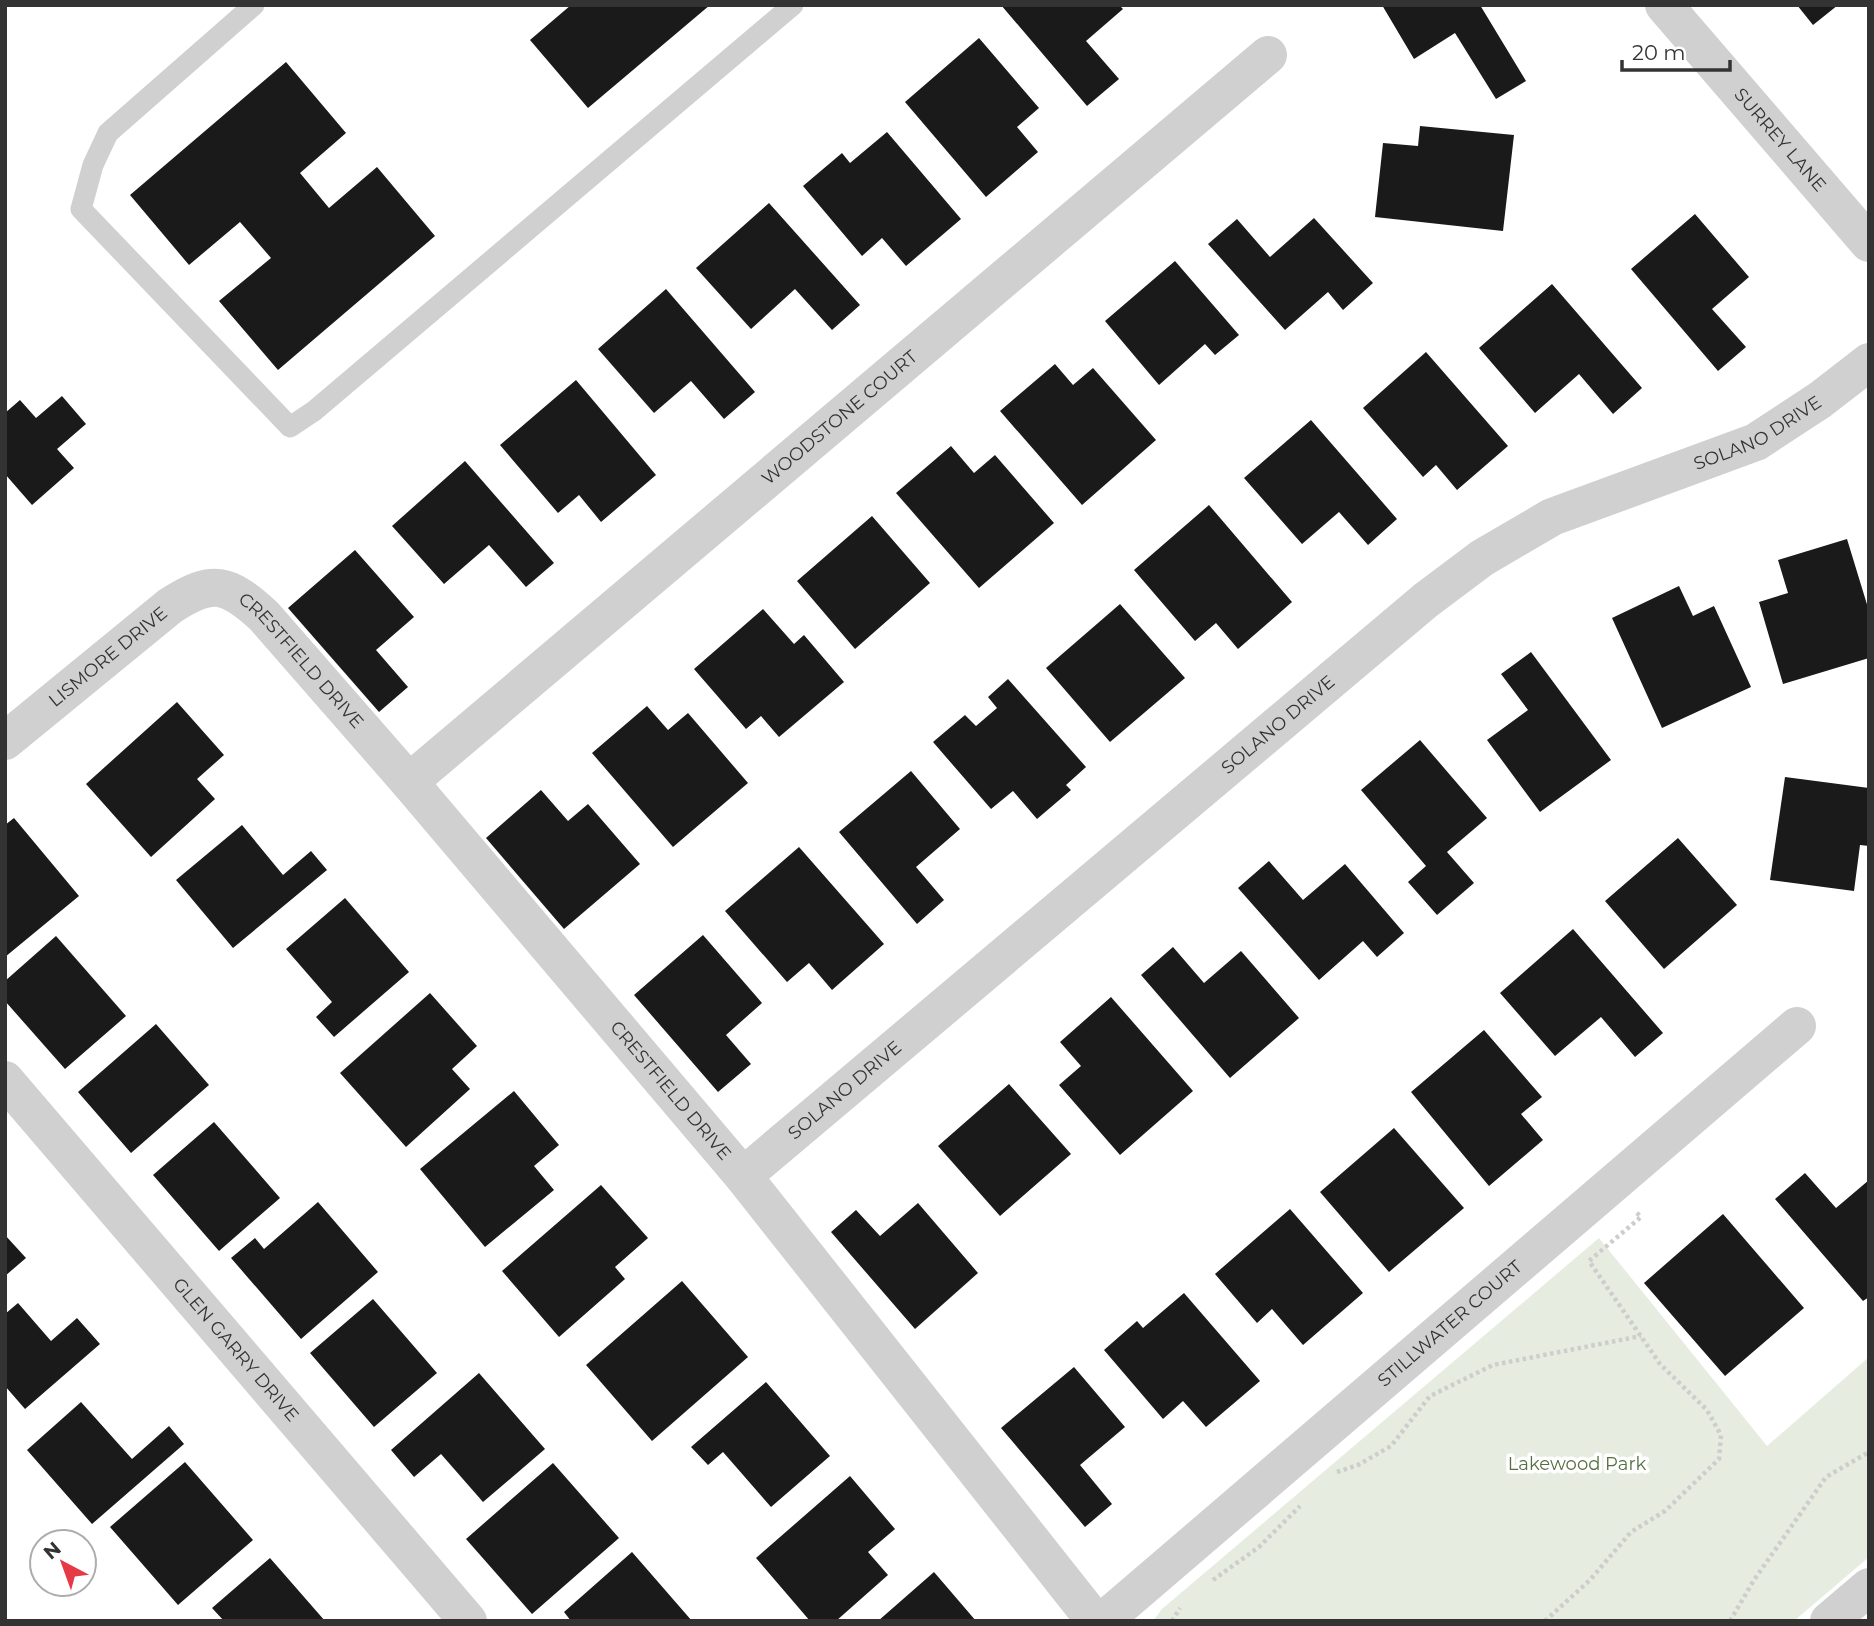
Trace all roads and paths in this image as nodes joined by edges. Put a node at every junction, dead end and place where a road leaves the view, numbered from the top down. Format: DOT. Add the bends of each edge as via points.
graph roads {
  1 [pos="254,5"];
  2 [pos="793,5"];
  3 [pos="1664,5"];
  4 [pos="1268,55"];
  5 [pos="1869,243"];
  6 [pos="1869,362"];
  7 [pos="220,587"];
  8 [pos="5,741"];
  9 [pos="409,782"];
  10 [pos="1797,1026"];
  11 [pos="5,1080"];
  12 [pos="743,1176"];
  13 [pos="1612,1185"];
  14 [pos="1641,1336"];
  15 [pos="1869,1452"];
  16 [pos="1331,1474"];
  17 [pos="1304,1502"];
  18 [pos="1208,1584"];
  19 [pos="1869,1587"];
  20 [pos="1187,1598"];
  21 [pos="468,1621"];
  22 [pos="1095,1621"];
  23 [pos="1103,1621"];
  24 [pos="1172,1621"];
  25 [pos="1545,1621"];
  26 [pos="1730,1621"];
  27 [pos="1829,1621"];
  1 -- 2 [label="lane" via="108,133 81,209 290,427"];
  3 -- 5 [label="street, SURREY LANE"];
  4 -- 9 [label="street, WOODSTONE COURT"];
  6 -- 12 [label="street, SOLANO DRIVE" via="1756,442 1552,517 1482,558 1426,600"];
  7 -- 8 [label="street, LISMORE DRIVE" via="192,591 170,606"];
  7 -- 9 [label="street, CRESTFIELD DRIVE" via="242,595 264,616"];
  9 -- 12 [label="street, CRESTFIELD DRIVE"];
  10 -- 13 [label="street, STILLWATER COURT"];
  11 -- 21 [label="street, GLEN GARRY DRIVE"];
  12 -- 22 [label="street, CRESTFIELD DRIVE"];
  13 -- 14 [label="path" via="1641,1217 1589,1261"];
  13 -- 23 [label="street, STILLWATER COURT"];
  14 -- 16 [label="path" via="1493,1365 1430,1396 1391,1446"];
  14 -- 25 [label="path" via="1660,1364 1707,1410 1721,1434 1720,1459 1665,1511 1631,1532 1590,1580"];
  15 -- 26 [label="path" via="1826,1477"];
  17 -- 18 [label="path" via="1259,1548"];
  19 -- 27 [label="street"];
  20 -- 24 [label="path"];
}
